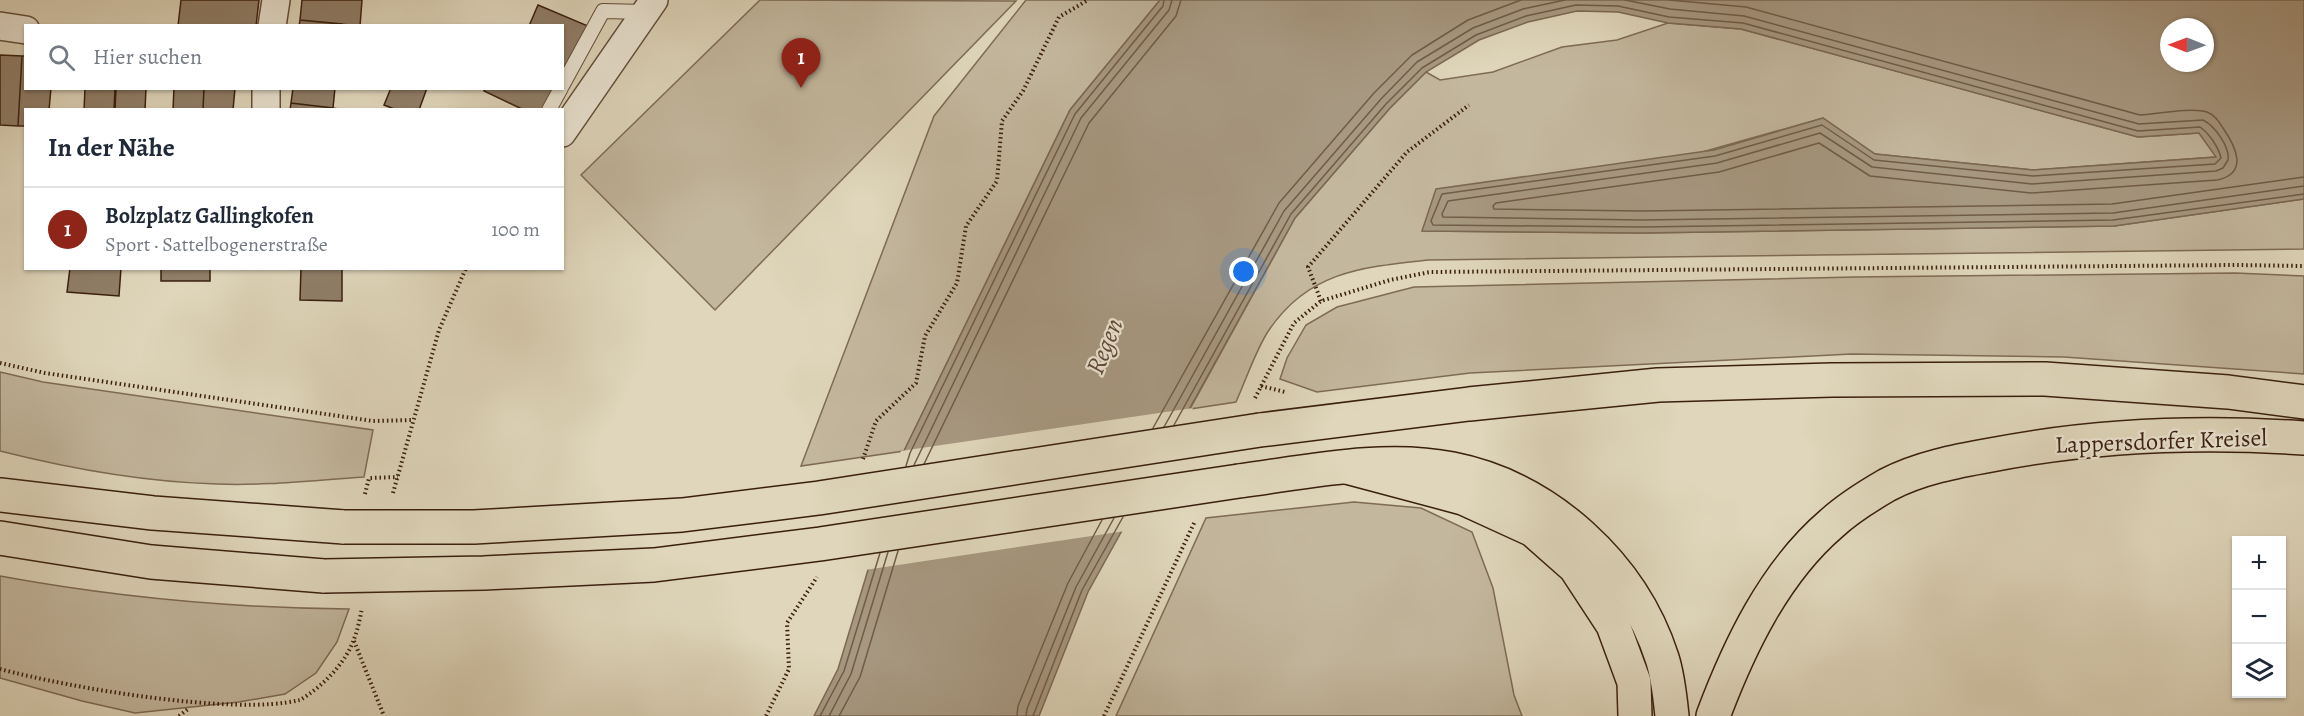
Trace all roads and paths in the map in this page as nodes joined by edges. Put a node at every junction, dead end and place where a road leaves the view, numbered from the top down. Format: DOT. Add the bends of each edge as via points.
graph roads {
  1 [pos="276,0"];
  2 [pos="1088,0"];
  3 [pos="649,6"];
  4 [pos="272,24"];
  5 [pos="0,26"];
  6 [pos="24,30"];
  7 [pos="564,83"];
  8 [pos="266,90"];
  9 [pos="560,90"];
  10 [pos="1469,105"];
  11 [pos="266,108"];
  12 [pos="550,108"];
  13 [pos="564,130"];
  14 [pos="2304,266"];
  15 [pos="465,270"];
  16 [pos="1321,300"];
  17 [pos="0,363"];
  18 [pos="2304,402"];
  19 [pos="1255,419"];
  20 [pos="413,420"];
  21 [pos="2304,438"];
  22 [pos="862,462"];
  23 [pos="1347,466"];
  24 [pos="398,477"];
  25 [pos="0,482"];
  26 [pos="394,490"];
  27 [pos="0,495"];
  28 [pos="70,503"];
  29 [pos="1199,514"];
  30 [pos="353,515"];
  31 [pos="0,528"];
  32 [pos="0,538"];
  33 [pos="63,550"];
  34 [pos="820,573"];
  35 [pos="0,669"];
  36 [pos="153,704"];
  37 [pos="176,708"];
  38 [pos="188,710"];
  39 [pos="198,711"];
  40 [pos="268,711"];
  41 [pos="179,716"];
  42 [pos="384,716"];
  43 [pos="766,716"];
  44 [pos="1104,716"];
  45 [pos="1635,716"];
  46 [pos="1672,716"];
  47 [pos="1713,716"];
  1 -- 4 [label="street"];
  2 -- 22 [label="path" via="1059,17 1023,91 1002,121 997,182 966,226 957,283 925,336 916,383 876,421"];
  3 -- 7 [label="lane" via="603,11"];
  3 -- 13 [label="street"];
  5 -- 6 [label="street"];
  8 -- 11 [label="street"];
  9 -- 12 [label="lane"];
  10 -- 16 [label="path" via="1407,152 1308,267"];
  14 -- 16 [label="path" via="1430,272"];
  15 -- 20 [label="path" via="439,330"];
  16 -- 19 [label="path" via="1294,323"];
  17 -- 20 [label="path" via="373,422"];
  18 -- 19 [label="highway" via="2228,392 2044,379 1774,382 1658,385 1469,404"];
  19 -- 30 [label="highway, bridge" via="819,498 682,515 474,526"];
  20 -- 24 [label="path"];
  21 -- 47 [label="highway, Lappersdorfer Kreisel" via="2171,436 2045,444 1953,462 1888,485 1830,524 1786,574 1757,618"];
  23 -- 33 [label="highway, bridge" via="654,565 324,576 151,562"];
  23 -- 45 [label="highway" via="1463,498 1533,530 1575,567 1613,625 1634,682"];
  23 -- 46 [label="highway" via="1452,469 1518,492 1567,523 1614,567 1646,619 1662,659"];
  24 -- 26 [label="path"];
  24 -- 30 [label="path" via="369,478"];
  25 -- 28 [label="highway"];
  27 -- 28 [label="highway"];
  28 -- 30 [label="highway" via="165,514"];
  29 -- 44 [label="path"];
  31 -- 33 [label="highway"];
  32 -- 33 [label="highway"];
  34 -- 43 [label="path" via="787,624 789,669"];
  35 -- 36 [label="path" via="94,694"];
  37 -- 38 [label="path"];
  38 -- 39 [label="path"];
  38 -- 41 [label="path"];
  40 -- 42 [label="path" via="299,701 317,688 337,668 354,641"];
}
